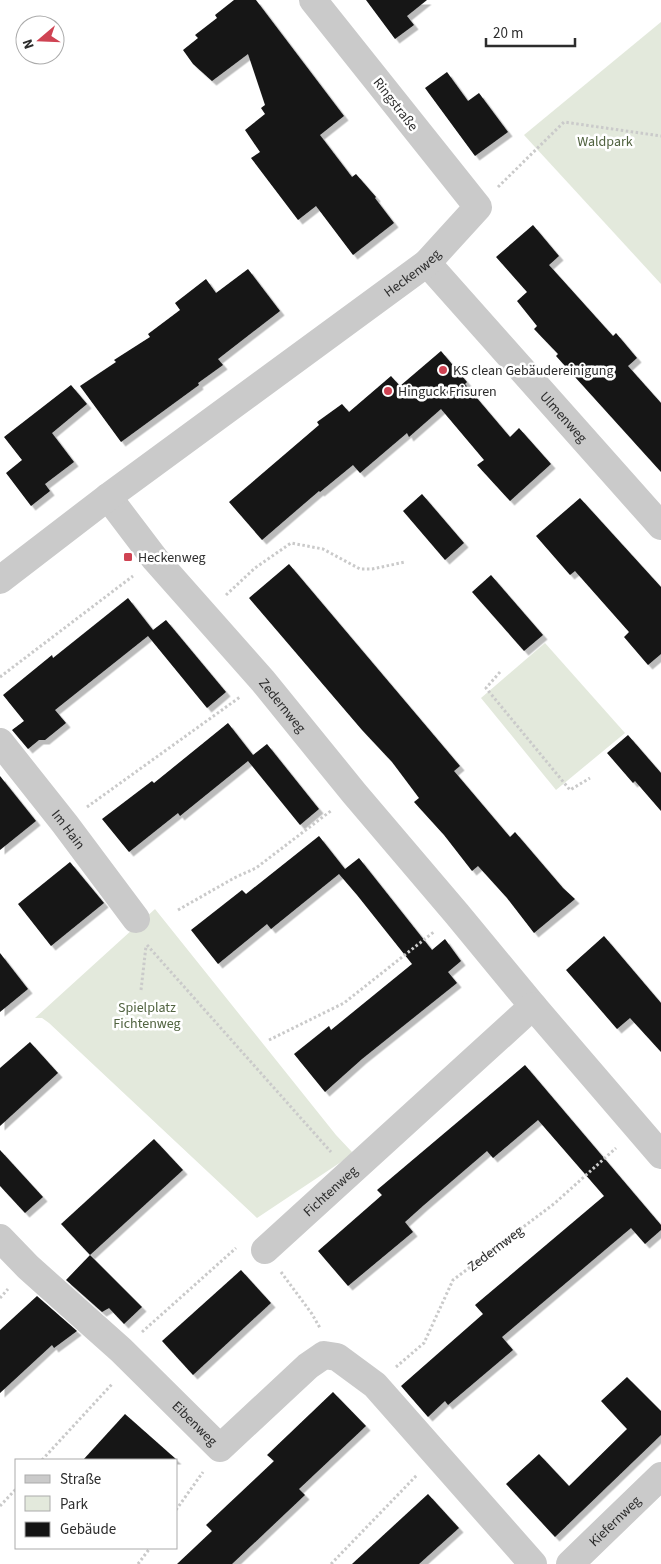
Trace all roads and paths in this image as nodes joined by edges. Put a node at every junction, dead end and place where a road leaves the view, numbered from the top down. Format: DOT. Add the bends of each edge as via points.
graph roads {
  1 [pos="313,0"];
  2 [pos="661,136"];
  3 [pos="478,207"];
  4 [pos="427,262"];
  5 [pos="108,498"];
  6 [pos="661,526"];
  7 [pos="155,559"];
  8 [pos="405,562"];
  9 [pos="0,580"];
  10 [pos="208,620"];
  11 [pos="500,672"];
  12 [pos="0,677"];
  13 [pos="263,680"];
  14 [pos="0,742"];
  15 [pos="590,778"];
  16 [pos="354,793"];
  17 [pos="64,824"];
  18 [pos="178,910"];
  19 [pos="457,914"];
  20 [pos="136,919"];
  21 [pos="141,990"];
  22 [pos="533,1006"];
  23 [pos="269,1040"];
  24 [pos="638,1128"];
  25 [pos="661,1154"];
  26 [pos="349,1173"];
  27 [pos="0,1238"];
  28 [pos="265,1250"];
  29 [pos="127,1356"];
  30 [pos="336,1357"];
  31 [pos="375,1386"];
  32 [pos="220,1448"];
  33 [pos="437,1456"];
  34 [pos="43,1459"];
  35 [pos="661,1476"];
  36 [pos="15,1490"];
  37 [pos="0,1506"];
  38 [pos="178,1507"];
  39 [pos="149,1549"];
  40 [pos="138,1564"];
  41 [pos="331,1564"];
  42 [pos="533,1564"];
  43 [pos="570,1564"];
  1 -- 3 [label="street, Ringstraße"];
  2 -- 3 [label="path" via="564,122"];
  3 -- 4 [label="street, Heckenweg"];
  4 -- 5 [label="street, Heckenweg"];
  4 -- 6 [label="street, Ulmenweg"];
  5 -- 7 [label="street, Zedernweg"];
  5 -- 9 [label="street, Heckenweg"];
  7 -- 10 [label="street, Zedernweg"];
  7 -- 12 [label="path"];
  8 -- 10 [label="path" via="360,569 323,549 291,543 255,568 224,597"];
  10 -- 13 [label="street, Zedernweg"];
  11 -- 15 [label="path" via="486,688 570,790"];
  13 -- 16 [label="street, Zedernweg"];
  13 -- 17 [label="path"];
  14 -- 17 [label="street, Im Hain"];
  16 -- 18 [label="path" via="256,868"];
  16 -- 19 [label="street, Zedernweg"];
  17 -- 20 [label="street, Im Hain"];
  19 -- 22 [label="street, Zedernweg"];
  19 -- 23 [label="path" via="344,1003"];
  21 -- 26 [label="path" via="146,944"];
  22 -- 24 [label="street, Zedernweg"];
  22 -- 26 [label="street, Fichtenweg"];
  24 -- 25 [label="street, Zedernweg"];
  24 -- 31 [label="path, Zedernweg" via="555,1203 453,1280 424,1343"];
  26 -- 28 [label="street, Fichtenweg"];
  27 -- 29 [label="street, Eibenweg"];
  28 -- 29 [label="path" via="242,1243"];
  28 -- 30 [label="path" via="312,1314"];
  29 -- 32 [label="street, Eibenweg"];
  29 -- 34 [label="path"];
  30 -- 31 [label="street"];
  30 -- 32 [label="street, Eibenweg" via="324,1355 308,1366"];
  31 -- 33 [label="street"];
  32 -- 38 [label="path"];
  33 -- 41 [label="path"];
  33 -- 42 [label="street"];
  35 -- 43 [label="street, Kiefernweg"];
  36 -- 37 [label="path"];
  39 -- 40 [label="path"];
}
